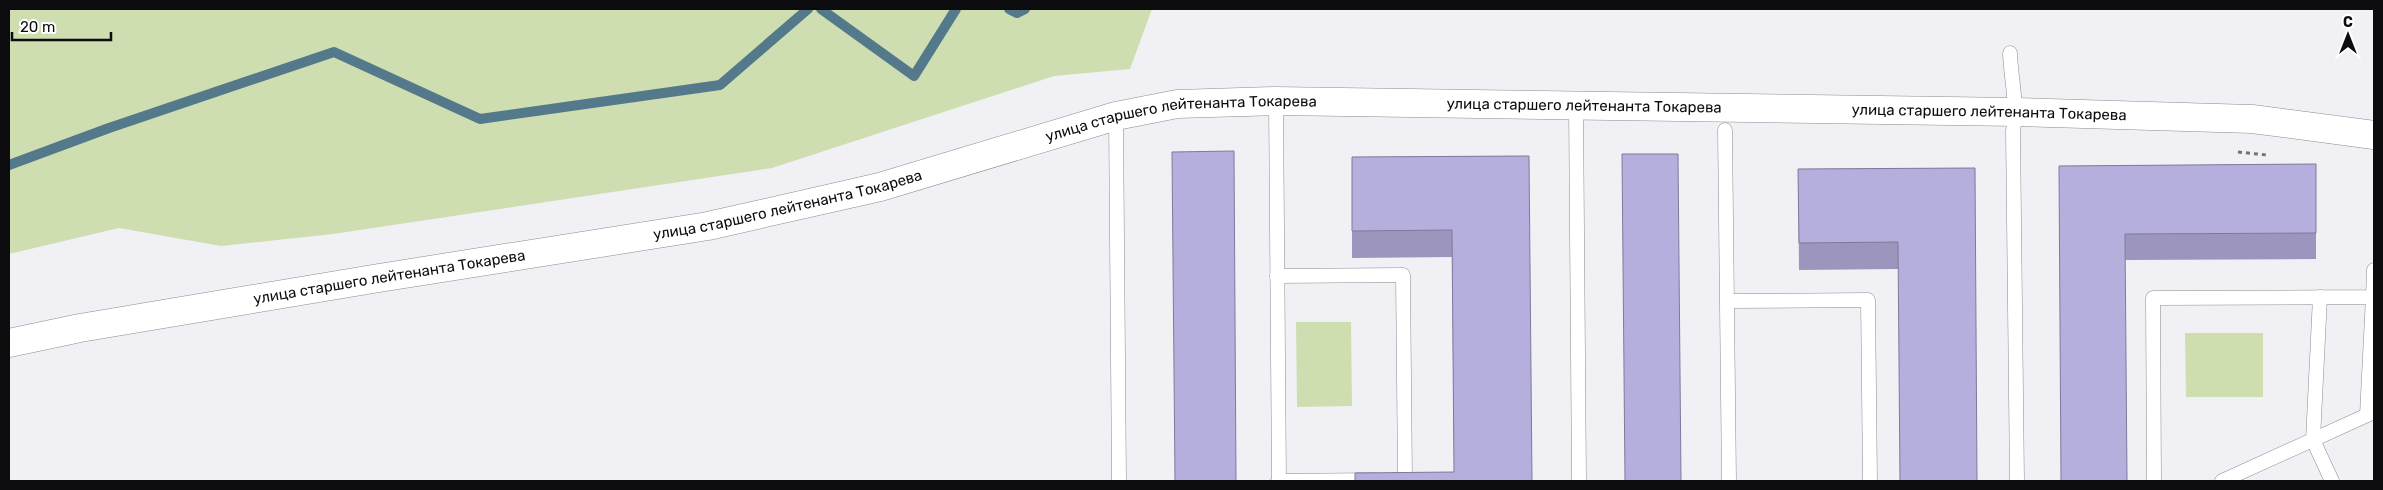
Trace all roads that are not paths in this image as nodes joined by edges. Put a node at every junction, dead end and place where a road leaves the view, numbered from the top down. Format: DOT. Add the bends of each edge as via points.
graph roads {
  1 [pos="2010,53"];
  2 [pos="1276,101"];
  3 [pos="1576,106"];
  4 [pos="2017,112"];
  5 [pos="1116,119"];
  6 [pos="1147,122"];
  7 [pos="1725,130"];
  8 [pos="2374,134"];
  9 [pos="2374,270"];
  10 [pos="1277,276"];
  11 [pos="2320,297"];
  12 [pos="2373,297"];
  13 [pos="1728,301"];
  14 [pos="9,343"];
  15 [pos="2371,414"];
  16 [pos="2313,440"];
  17 [pos="1119,481"];
  18 [pos="1279,481"];
  19 [pos="1578,481"];
  20 [pos="1729,481"];
  21 [pos="1870,481"];
  22 [pos="2017,481"];
  23 [pos="2154,481"];
  24 [pos="2222,481"];
  25 [pos="2332,481"];
  1 -- 4 [label="lane"];
  2 -- 3 [label="street, улица старшего лейтенанта Токарева"];
  2 -- 5 [label="street, улица старшего лейтенанта Токарева" via="1177,104"];
  2 -- 10 [label="lane"];
  3 -- 4 [label="street, улица старшего лейтенанта Токарева"];
  3 -- 19 [label="lane"];
  4 -- 8 [label="street, улица старшего лейтенанта Токарева" via="2252,119"];
  4 -- 22 [label="lane" via="2013,131"];
  5 -- 6 [label="lane"];
  5 -- 14 [label="street, улица старшего лейтенанта Токарева" via="880,187 708,226 340,284"];
  5 -- 17 [label="lane"];
  7 -- 13 [label="lane"];
  9 -- 12 [label="lane"];
  10 -- 18 [label="lane"];
  10 -- 18 [label="lane" via="1403,275 1405,460 1405,480"];
  11 -- 12 [label="lane"];
  11 -- 16 [label="lane"];
  11 -- 23 [label="lane" via="2153,298"];
  12 -- 15 [label="lane"];
  13 -- 20 [label="lane"];
  13 -- 21 [label="lane" via="1868,300"];
  15 -- 16 [label="lane"];
  16 -- 24 [label="lane"];
  16 -- 25 [label="lane"];
}
